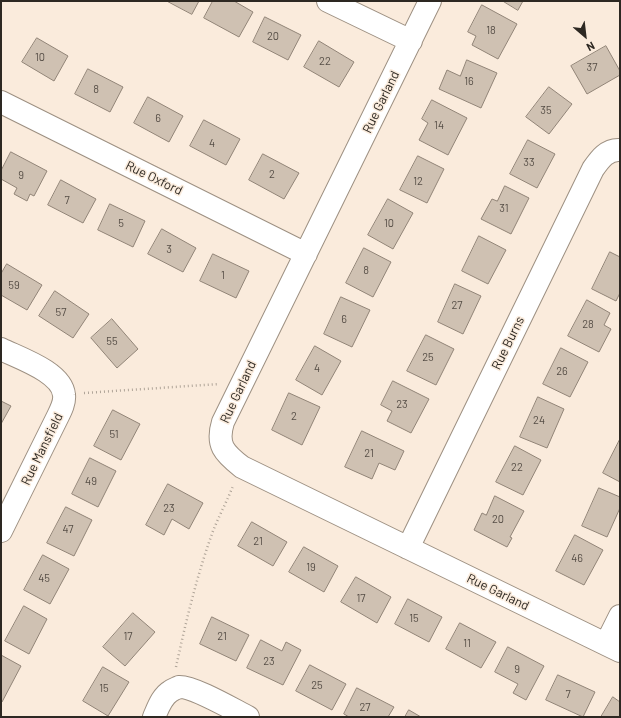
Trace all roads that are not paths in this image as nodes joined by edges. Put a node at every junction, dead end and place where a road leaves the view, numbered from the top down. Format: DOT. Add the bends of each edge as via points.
graph roads {
  1 [pos="328,1"];
  2 [pos="430,1"];
  3 [pos="411,42"];
  4 [pos="1,102"];
  5 [pos="620,150"];
  6 [pos="306,254"];
  7 [pos="1,349"];
  8 [pos="1,531"];
  9 [pos="408,548"];
  10 [pos="620,616"];
  11 [pos="613,648"];
  12 [pos="154,717"];
  13 [pos="248,717"];
  1 -- 3 [label="street"];
  2 -- 3 [label="street, Rue Garland"];
  3 -- 6 [label="street, Rue Garland"];
  4 -- 6 [label="street, Rue Oxford"];
  5 -- 9 [label="street, Rue Burns" via="613,150 601,157 593,170"];
  6 -- 9 [label="street, Rue Garland" via="223,422 220,433 221,446 242,467"];
  7 -- 8 [label="street, Rue Mansfield" via="52,375 60,383 64,395 58,416"];
  9 -- 11 [label="street, Rue Garland"];
  10 -- 11 [label="street"];
  12 -- 13 [label="street" via="164,698 170,691 179,687 189,689"];
}
